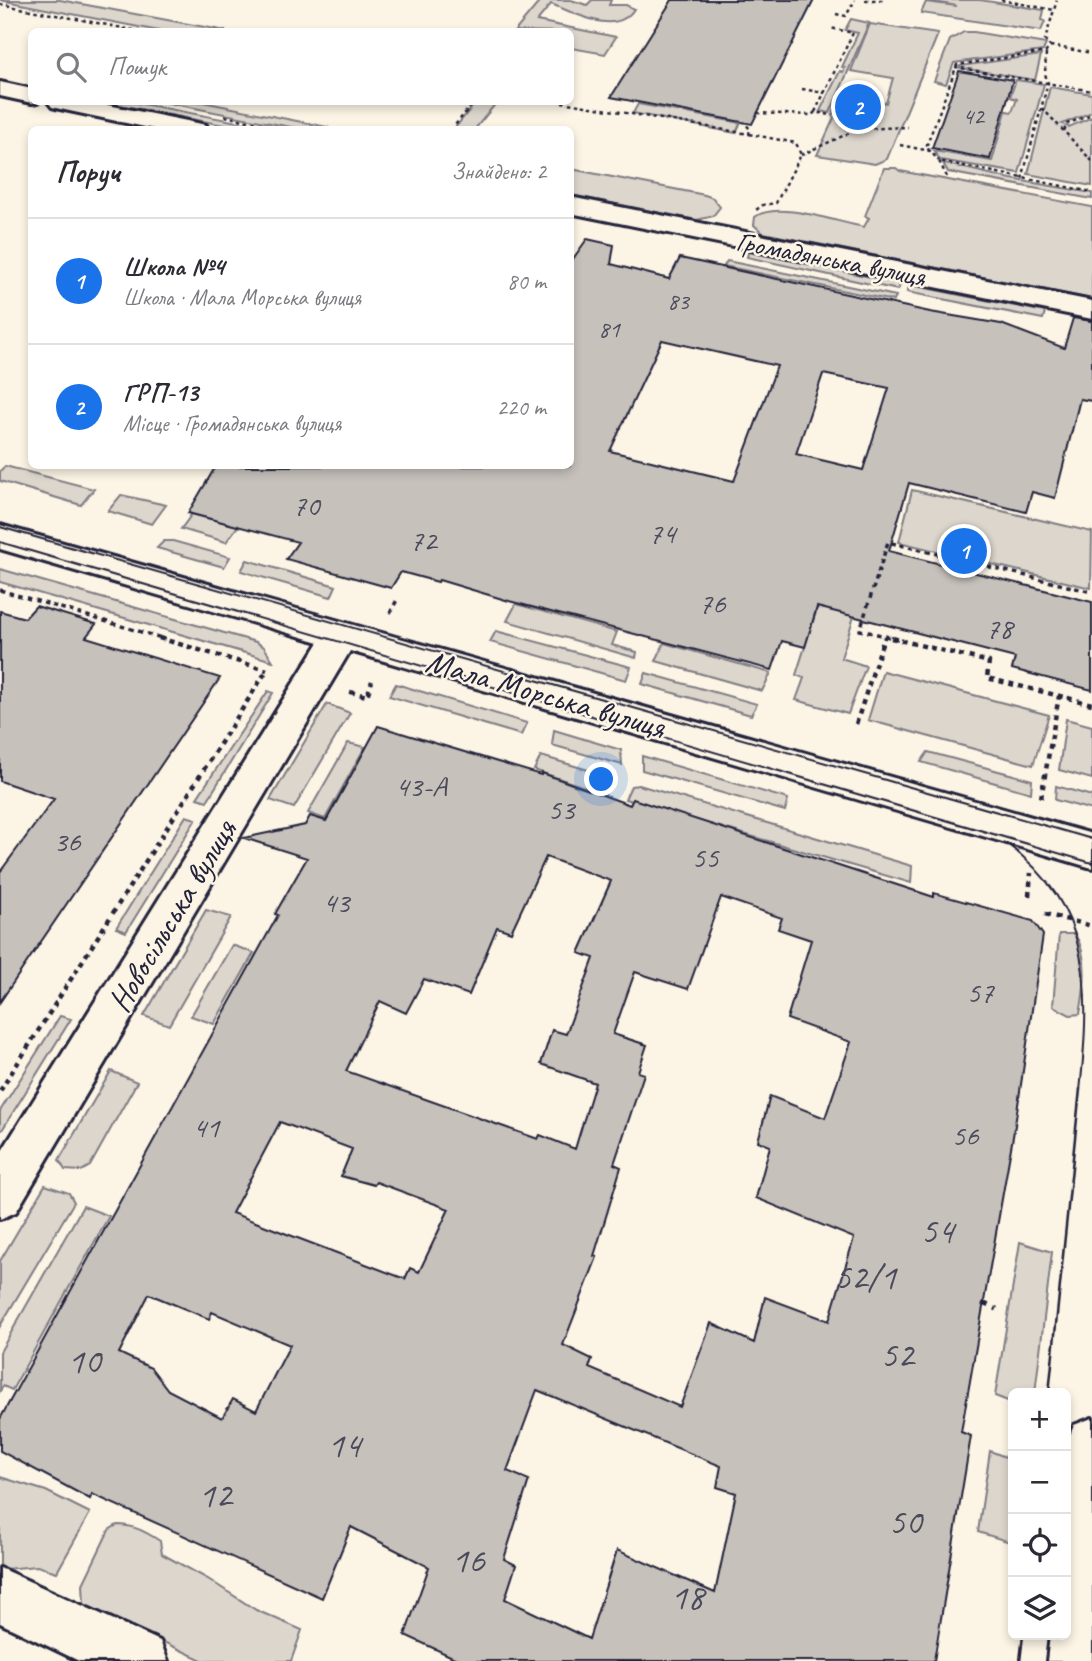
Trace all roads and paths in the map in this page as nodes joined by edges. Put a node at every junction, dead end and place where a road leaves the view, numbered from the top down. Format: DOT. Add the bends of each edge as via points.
graph roads {
  1 [pos="855,0"];
  2 [pos="865,0"];
  3 [pos="884,0"];
  4 [pos="1000,0"];
  5 [pos="1057,0"];
  6 [pos="0,4"];
  7 [pos="1054,9"];
  8 [pos="836,14"];
  9 [pos="123,28"];
  10 [pos="830,28"];
  11 [pos="1050,46"];
  12 [pos="1046,52"];
  13 [pos="1092,53"];
  14 [pos="955,67"];
  15 [pos="1048,83"];
  16 [pos="0,89"];
  17 [pos="802,89"];
  18 [pos="1092,91"];
  19 [pos="825,93"];
  20 [pos="28,95"];
  21 [pos="574,104"];
  22 [pos="75,105"];
  23 [pos="472,105"];
  24 [pos="1042,108"];
  25 [pos="815,112"];
  26 [pos="757,113"];
  27 [pos="1092,114"];
  28 [pos="830,115"];
  29 [pos="744,122"];
  30 [pos="177,126"];
  31 [pos="454,126"];
  32 [pos="908,127"];
  33 [pos="1064,131"];
  34 [pos="749,134"];
  35 [pos="900,145"];
  36 [pos="930,150"];
  37 [pos="801,155"];
  38 [pos="939,161"];
  39 [pos="1092,161"];
  40 [pos="947,177"];
  41 [pos="1022,179"];
  42 [pos="1092,192"];
  43 [pos="574,206"];
  44 [pos="742,240"];
  45 [pos="1092,310"];
  46 [pos="0,537"];
  47 [pos="0,590"];
  48 [pos="1092,592"];
  49 [pos="342,634"];
  50 [pos="885,636"];
  51 [pos="267,670"];
  52 [pos="312,684"];
  53 [pos="367,696"];
  54 [pos="1092,704"];
  55 [pos="856,724"];
  56 [pos="1092,851"];
  57 [pos="1045,914"];
  58 [pos="1092,926"];
  59 [pos="0,1091"];
  60 [pos="0,1196"];
  61 [pos="982,1303"];
  62 [pos="997,1309"];
  63 [pos="1092,1443"];
  64 [pos="0,1595"];
  65 [pos="139,1661"];
  66 [pos="1075,1661"];
  1 -- 8 [label="path" via="846,16"];
  2 -- 3 [label="path"];
  4 -- 7 [label="path"];
  5 -- 7 [label="path"];
  6 -- 9 [label="path"];
  7 -- 11 [label="path" via="1045,40"];
  10 -- 19 [label="path" via="853,33"];
  11 -- 12 [label="path"];
  11 -- 13 [label="path"];
  12 -- 14 [label="path"];
  12 -- 15 [label="path"];
  14 -- 15 [label="path"];
  14 -- 36 [label="path" via="926,147"];
  15 -- 18 [label="path"];
  15 -- 24 [label="path"];
  16 -- 20 [label="street"];
  17 -- 19 [label="path"];
  19 -- 25 [label="path"];
  21 -- 34 [label="path"];
  22 -- 30 [label="street"];
  23 -- 31 [label="path"];
  24 -- 33 [label="path"];
  24 -- 41 [label="path"];
  25 -- 26 [label="path"];
  25 -- 28 [label="path"];
  27 -- 33 [label="path" via="1067,124"];
  29 -- 34 [label="path"];
  32 -- 37 [label="path" via="864,127 817,152"];
  33 -- 39 [label="path"];
  34 -- 37 [label="path" via="798,142"];
  35 -- 36 [label="path"];
  36 -- 38 [label="path"];
  37 -- 44 [label="path" via="776,203 763,205 752,214"];
  38 -- 40 [label="path"];
  38 -- 41 [label="path"];
  41 -- 42 [label="path"];
  43 -- 44 [label="street, Громадянська вулиця"];
  44 -- 45 [label="street, Громадянська вулиця"];
  46 -- 49 [label="street, Мала Морська вулиця"];
  47 -- 51 [label="path"];
  48 -- 50 [label="path" via="888,542 860,630"];
  49 -- 52 [label="street, Новосільська вулиця"];
  49 -- 56 [label="street, Мала Морська вулиця"];
  50 -- 54 [label="path" via="989,662 987,678"];
  50 -- 55 [label="path"];
  51 -- 52 [label="path"];
  51 -- 59 [label="path"];
  52 -- 53 [label="path"];
  52 -- 60 [label="street, Новосільська вулиця"];
  57 -- 58 [label="path"];
  61 -- 62 [label="path"];
  63 -- 66 [label="street"];
  64 -- 65 [label="street"];
}
